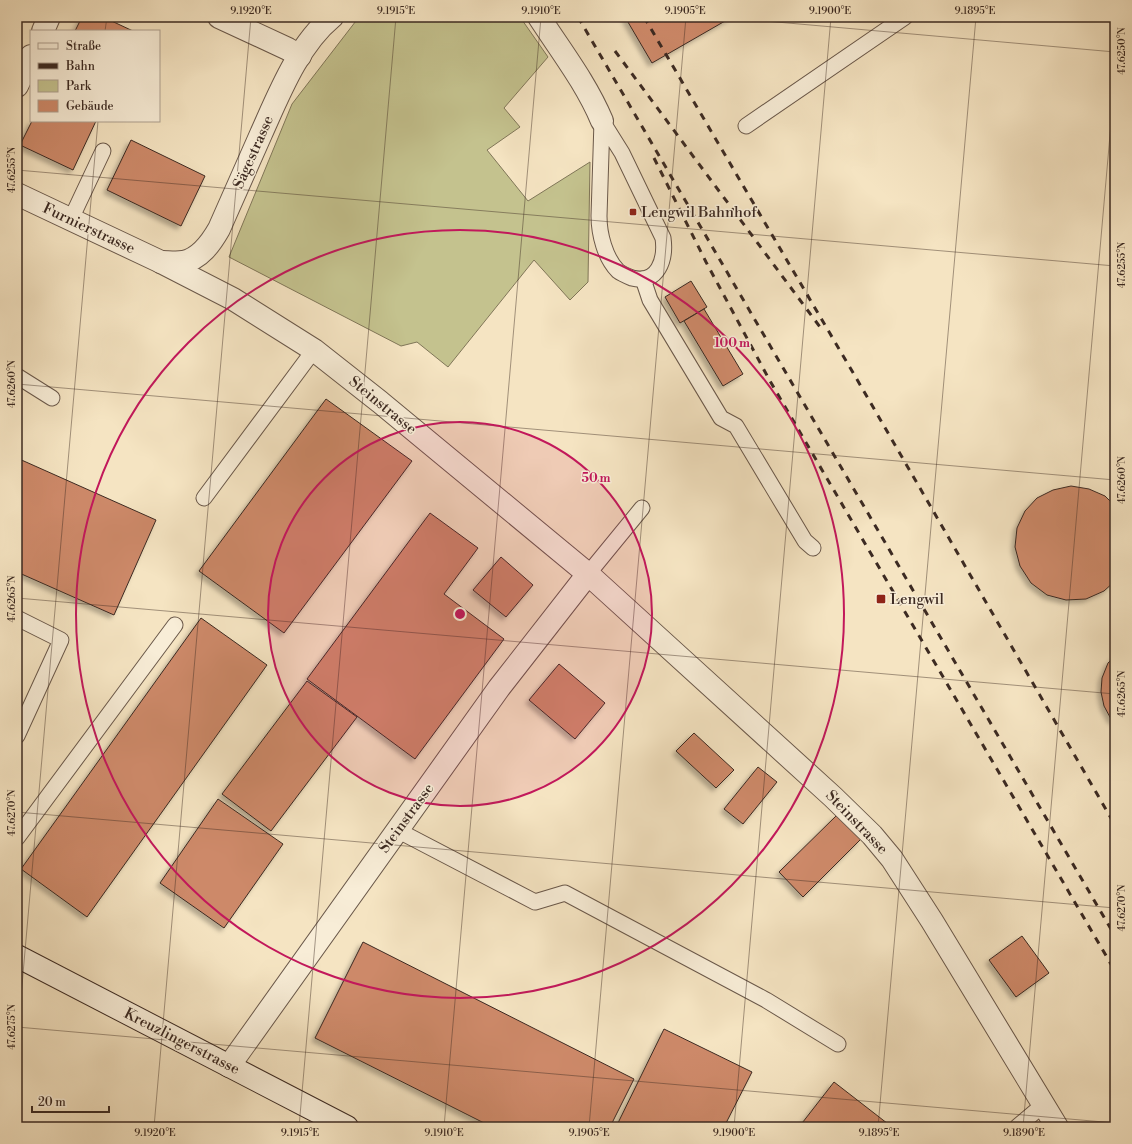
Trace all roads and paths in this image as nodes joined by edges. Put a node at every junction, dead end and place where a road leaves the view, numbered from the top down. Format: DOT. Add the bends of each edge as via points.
graph roads {
  1 [pos="49,17"];
  2 [pos="219,17"];
  3 [pos="332,17"];
  4 [pos="539,17"];
  5 [pos="905,17"];
  6 [pos="43,30"];
  7 [pos="300,56"];
  8 [pos="30,58"];
  9 [pos="17,86"];
  10 [pos="602,121"];
  11 [pos="746,126"];
  12 [pos="103,151"];
  13 [pos="17,194"];
  14 [pos="71,219"];
  15 [pos="161,262"];
  16 [pos="643,279"];
  17 [pos="314,350"];
  18 [pos="17,376"];
  19 [pos="52,398"];
  20 [pos="204,498"];
  21 [pos="642,508"];
  22 [pos="813,548"];
  23 [pos="588,574"];
  24 [pos="17,618"];
  25 [pos="175,625"];
  26 [pos="17,736"];
  27 [pos="397,830"];
  28 [pos="17,838"];
  29 [pos="17,956"];
  30 [pos="838,1044"];
  31 [pos="229,1066"];
  32 [pos="1043,1105"];
  33 [pos="347,1127"];
  34 [pos="1017,1127"];
  35 [pos="1057,1127"];
  1 -- 6 [label="street"];
  2 -- 7 [label="street" via="288,48"];
  3 -- 7 [label="street, Sägestrasse" via="322,25"];
  4 -- 10 [label="street" via="584,85"];
  5 -- 11 [label="lane"];
  7 -- 15 [label="street, Sägestrasse" via="281,88 219,229 209,246 184,262"];
  8 -- 9 [label="street"];
  10 -- 16 [label="lane" via="599,228 602,243 618,271 626,276"];
  10 -- 16 [label="lane" via="622,153 663,238 664,249 659,267"];
  12 -- 14 [label="lane"];
  13 -- 14 [label="street, Furnierstrasse"];
  14 -- 15 [label="street, Furnierstrasse"];
  15 -- 17 [label="street, Steinstrasse" via="233,299"];
  16 -- 22 [label="lane" via="650,300 722,418 736,426 805,541"];
  17 -- 20 [label="lane"];
  17 -- 23 [label="street, Steinstrasse"];
  18 -- 19 [label="lane"];
  21 -- 23 [label="lane"];
  23 -- 27 [label="street, Steinstrasse" via="499,688"];
  23 -- 32 [label="street, Steinstrasse" via="872,835 892,859 928,915"];
  24 -- 26 [label="lane" via="61,640"];
  25 -- 28 [label="lane"];
  27 -- 30 [label="lane" via="535,902 565,893 766,1000"];
  27 -- 31 [label="street, Steinstrasse"];
  29 -- 31 [label="street, Kreuzlingerstrasse"];
  31 -- 33 [label="street, Kreuzlingerstrasse"];
  32 -- 34 [label="lane"];
  32 -- 35 [label="street, Steinstrasse"];
}
